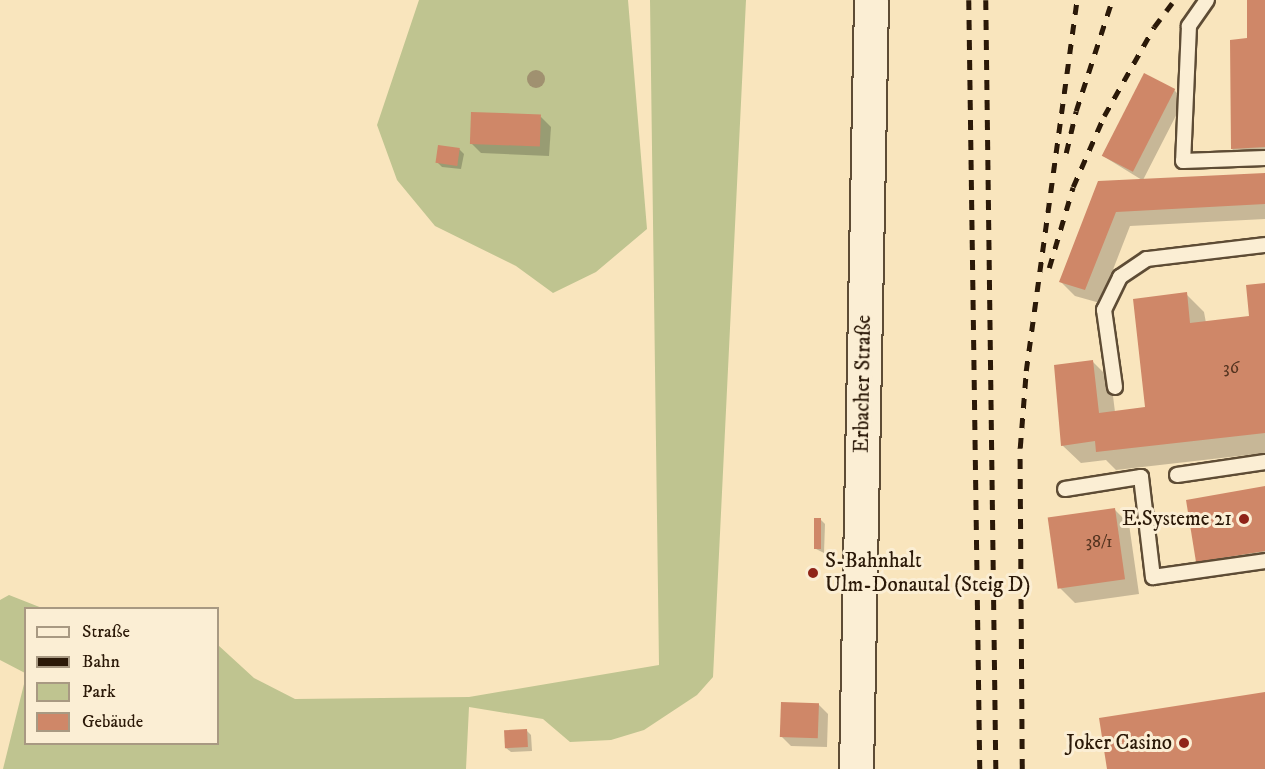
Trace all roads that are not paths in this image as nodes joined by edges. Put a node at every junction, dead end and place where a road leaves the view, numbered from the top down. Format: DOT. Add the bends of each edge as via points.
graph roads {
  1 [pos="871,0"];
  2 [pos="1208,0"];
  3 [pos="1265,158"];
  4 [pos="1265,245"];
  5 [pos="1115,387"];
  6 [pos="1265,462"];
  7 [pos="1177,475"];
  8 [pos="1065,489"];
  9 [pos="1265,561"];
  10 [pos="856,769"];
  1 -- 10 [label="main road, Erbacher Straße"];
  2 -- 3 [label="lane" via="1189,26 1183,161"];
  4 -- 5 [label="lane" via="1147,259 1120,277 1104,310"];
  6 -- 7 [label="lane"];
  8 -- 9 [label="lane" via="1141,477 1153,577"];
}
